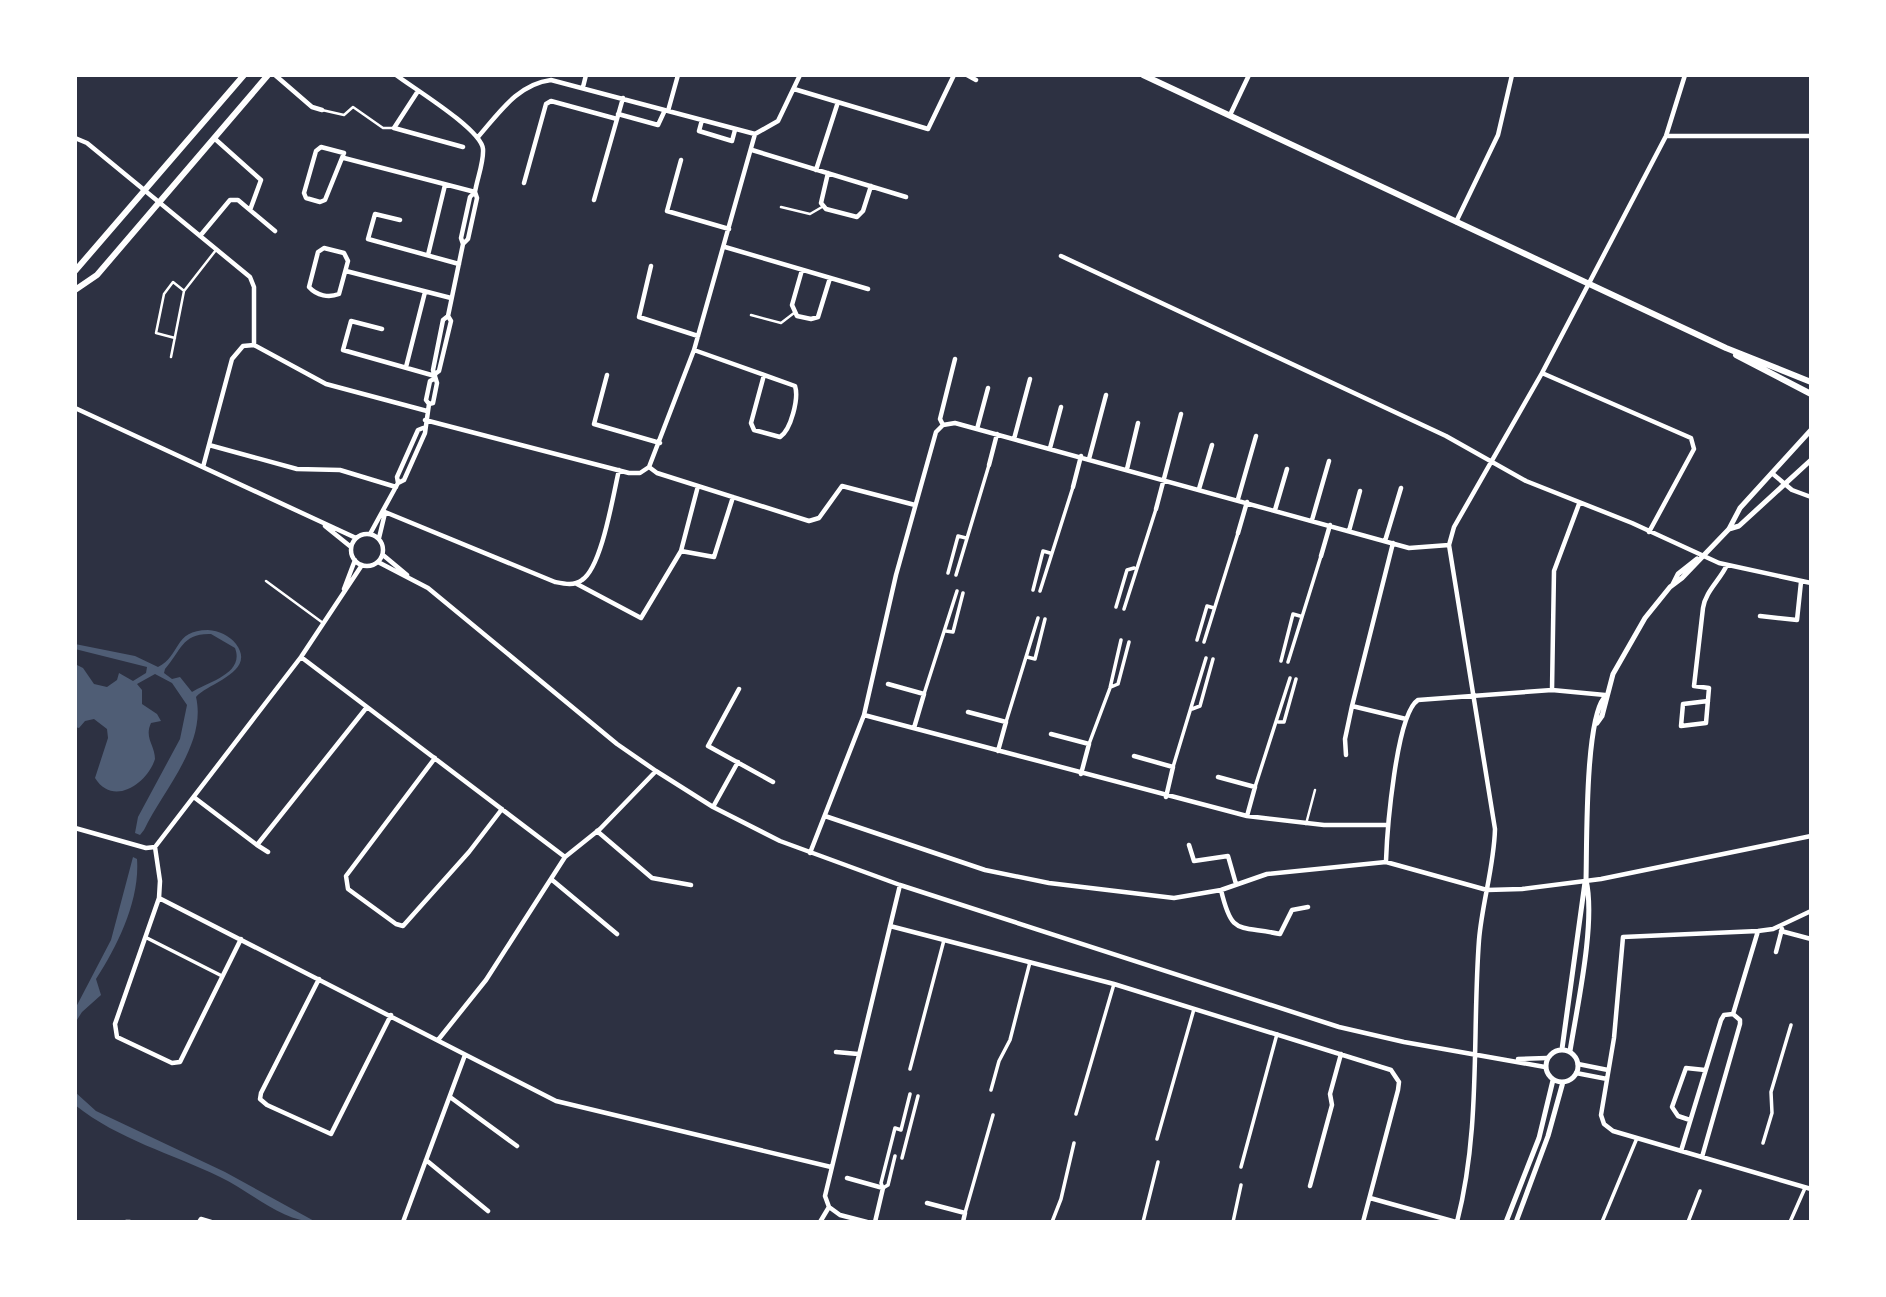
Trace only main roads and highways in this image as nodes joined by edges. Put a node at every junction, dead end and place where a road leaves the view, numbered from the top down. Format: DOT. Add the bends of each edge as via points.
graph roads {
  1 [pos="244,75"];
  2 [pos="268,75"];
  3 [pos="1143,75"];
  4 [pos="75,271"];
  5 [pos="75,290"];
  6 [pos="1726,348"];
  7 [pos="1811,382"];
  8 [pos="1811,394"];
  1 -- 4 [label="main road"];
  2 -- 5 [label="main road" via="97,275"];
  3 -- 6 [label="main road"];
  6 -- 7 [label="main road"];
  6 -- 8 [label="main road"];
}
